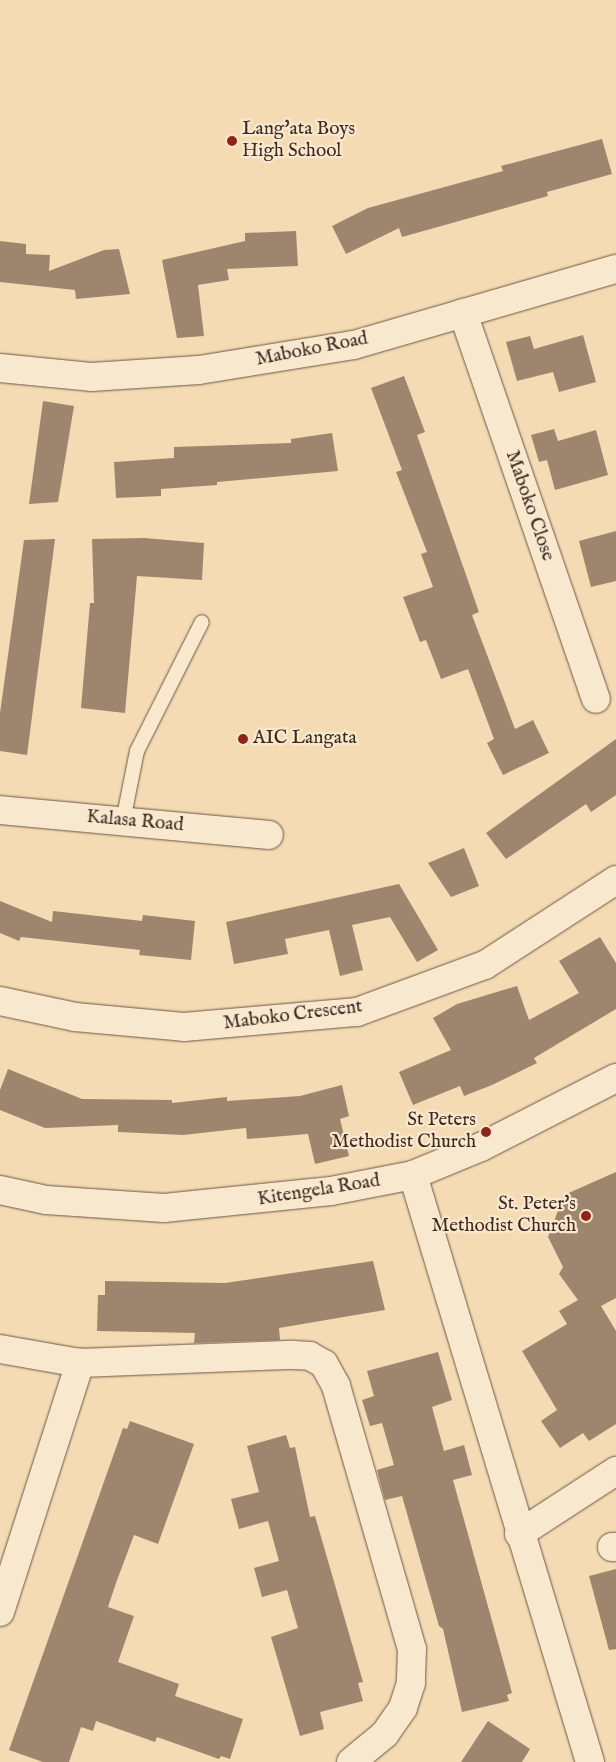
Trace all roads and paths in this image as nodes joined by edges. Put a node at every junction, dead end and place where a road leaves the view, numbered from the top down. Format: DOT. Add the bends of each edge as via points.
graph roads {
  1 [pos="616,269"];
  2 [pos="462,313"];
  3 [pos="0,368"];
  4 [pos="202,622"];
  5 [pos="596,699"];
  6 [pos="0,810"];
  7 [pos="123,821"];
  8 [pos="269,835"];
  9 [pos="616,880"];
  10 [pos="0,1001"];
  11 [pos="616,1078"];
  12 [pos="414,1175"];
  13 [pos="0,1190"];
  14 [pos="0,1349"];
  15 [pos="80,1363"];
  16 [pos="616,1471"];
  17 [pos="519,1534"];
  18 [pos="0,1612"];
  19 [pos="351,1762"];
  20 [pos="590,1762"];
  1 -- 2 [label="street, Maboko Road"];
  2 -- 3 [label="street, Maboko Road" via="354,345 199,370 91,377"];
  2 -- 5 [label="street, Maboko Close"];
  4 -- 7 [label="lane" via="137,751"];
  6 -- 7 [label="street, Kalasa Road"];
  7 -- 8 [label="street, Kalasa Road"];
  9 -- 10 [label="street, Maboko Crescent" via="485,965 357,1012 184,1027 75,1017"];
  11 -- 12 [label="street, Kitengela Road" via="506,1136"];
  12 -- 13 [label="street, Kitengela Road" via="312,1193 164,1208 46,1200"];
  12 -- 17 [label="street"];
  14 -- 15 [label="street"];
  15 -- 18 [label="street"];
  15 -- 19 [label="street" via="310,1356 332,1374 412,1649 411,1683 403,1708 385,1734"];
  16 -- 17 [label="street"];
  17 -- 20 [label="street"];
}
